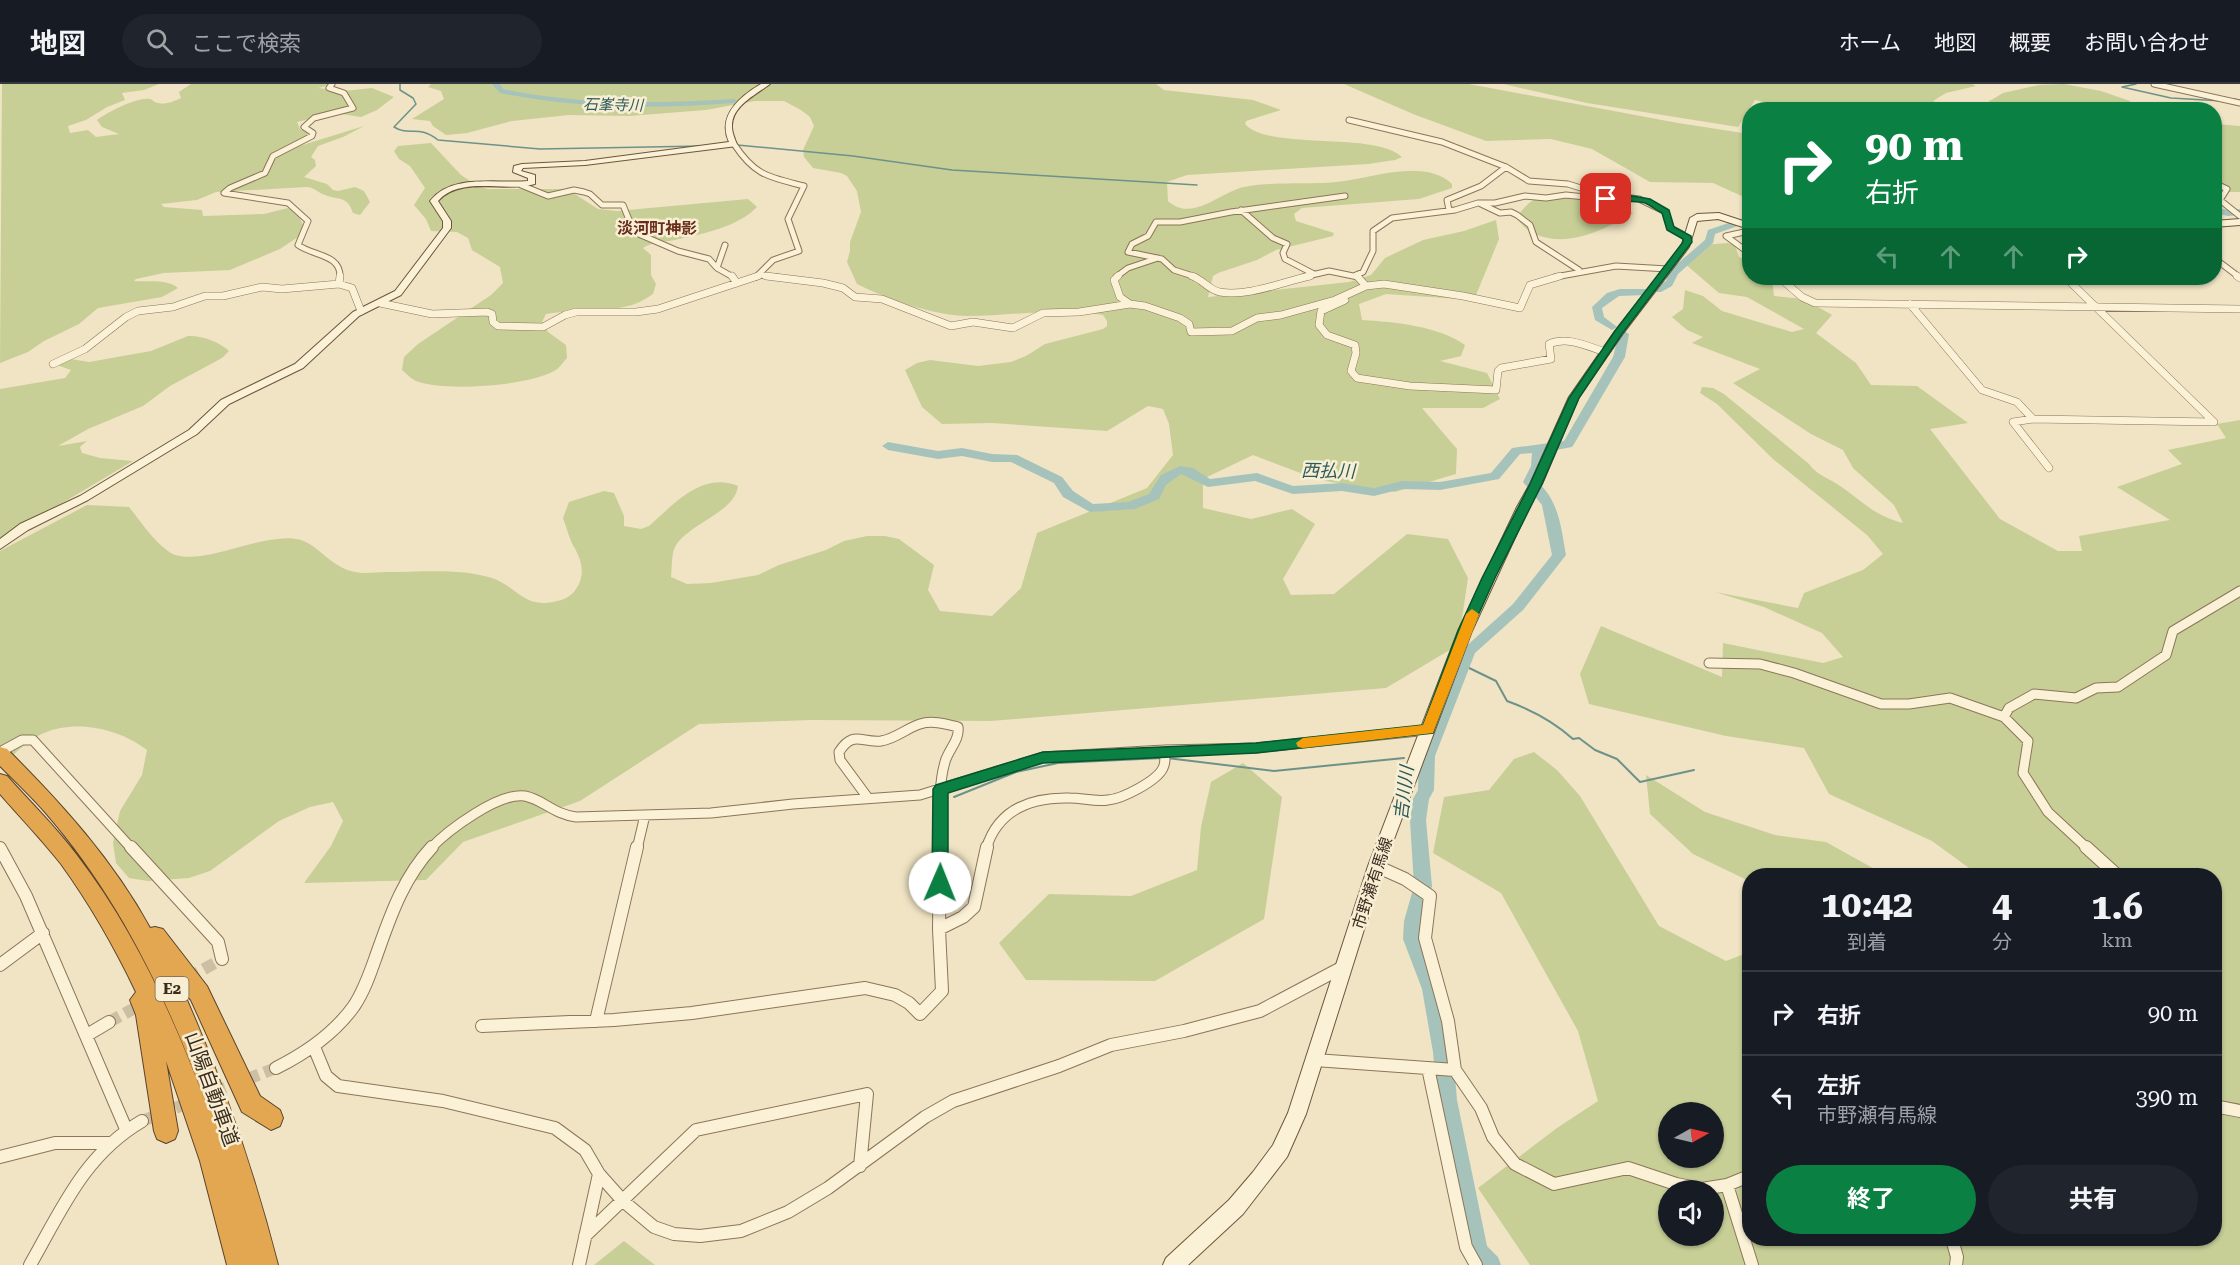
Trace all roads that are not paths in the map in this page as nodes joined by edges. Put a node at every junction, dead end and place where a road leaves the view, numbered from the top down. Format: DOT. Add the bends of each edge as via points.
graph roads {
  1 [pos="332,84"];
  2 [pos="766,84"];
  3 [pos="2154,84"];
  4 [pos="2240,103"];
  5 [pos="1349,120"];
  6 [pos="734,144"];
  7 [pos="1506,167"];
  8 [pos="521,184"];
  9 [pos="1345,196"];
  10 [pos="1621,197"];
  11 [pos="2222,202"];
  12 [pos="1479,203"];
  13 [pos="1241,210"];
  14 [pos="1449,210"];
  15 [pos="2240,216"];
  16 [pos="2240,222"];
  17 [pos="1742,223"];
  18 [pos="2222,223"];
  19 [pos="1742,233"];
  20 [pos="1688,237"];
  21 [pos="725,245"];
  22 [pos="1742,248"];
  23 [pos="1158,258"];
  24 [pos="2222,264"];
  25 [pos="717,268"];
  26 [pos="1668,269"];
  27 [pos="1579,270"];
  28 [pos="1314,274"];
  29 [pos="1356,274"];
  30 [pos="760,275"];
  31 [pos="2240,278"];
  32 [pos="737,283"];
  33 [pos="339,284"];
  34 [pos="1788,285"];
  35 [pos="2074,285"];
  36 [pos="1366,286"];
  37 [pos="380,303"];
  38 [pos="1130,304"];
  39 [pos="1910,304"];
  40 [pos="2096,306"];
  41 [pos="2240,309"];
  42 [pos="361,311"];
  43 [pos="1605,351"];
  44 [pos="53,364"];
  45 [pos="2033,419"];
  46 [pos="2049,468"];
  47 [pos="0,545"];
  48 [pos="2240,591"];
  49 [pos="1709,663"];
  50 [pos="2004,717"];
  51 [pos="1428,730"];
  52 [pos="1164,750"];
  53 [pos="0,753"];
  54 [pos="0,782"];
  55 [pos="941,789"];
  56 [pos="868,798"];
  57 [pos="645,815"];
  58 [pos="0,848"];
  59 [pos="94,860"];
  60 [pos="1377,866"];
  61 [pos="2109,868"];
  62 [pos="113,928"];
  63 [pos="939,929"];
  64 [pos="43,933"];
  65 [pos="222,959"];
  66 [pos="0,965"];
  67 [pos="1345,966"];
  68 [pos="596,1021"];
  69 [pos="109,1022"];
  70 [pos="482,1026"];
  71 [pos="87,1035"];
  72 [pos="314,1047"];
  73 [pos="1314,1060"];
  74 [pos="276,1068"];
  75 [pos="1428,1068"];
  76 [pos="1455,1070"];
  77 [pos="2222,1108"];
  78 [pos="2240,1111"];
  79 [pos="271,1118"];
  80 [pos="142,1121"];
  81 [pos="126,1129"];
  82 [pos="166,1131"];
  83 [pos="111,1143"];
  84 [pos="0,1157"];
  85 [pos="860,1167"];
  86 [pos="599,1174"];
  87 [pos="1742,1179"];
  88 [pos="1727,1185"];
  89 [pos="623,1201"];
  90 [pos="1742,1233"];
  91 [pos="585,1236"];
  92 [pos="1746,1246"];
  93 [pos="1954,1246"];
  94 [pos="30,1265"];
  95 [pos="240,1265"];
  96 [pos="266,1265"];
  97 [pos="579,1265"];
  98 [pos="1173,1265"];
  99 [pos="1476,1265"];
  100 [pos="1752,1265"];
  101 [pos="1956,1265"];
  1 -- 33 [label="street" via="329,88 344,93 353,108 311,120 304,127 312,136 273,156 265,173 224,193 280,201 295,208 308,221 298,245 335,260 341,275"];
  2 -- 6 [label="main road" via="729,119"];
  3 -- 4 [label="street"];
  5 -- 7 [label="street" via="1442,142"];
  6 -- 8 [label="main road" via="575,164 522,166 517,172 533,179"];
  6 -- 30 [label="street" via="745,161 763,175 804,186 788,219 799,251 773,260"];
  7 -- 10 [label="street" via="1529,180 1568,184"];
  7 -- 14 [label="street" via="1485,184 1447,200"];
  8 -- 25 [label="street" via="548,196 574,190 590,194 602,205 623,205 634,232 709,259"];
  8 -- 37 [label="main road" via="468,186 437,196 434,201 447,221 445,231 398,293"];
  9 -- 13 [label="street"];
  10 -- 12 [label="street" via="1525,196"];
  10 -- 20 [label="street" via="1647,201 1666,212 1671,228"];
  11 -- 15 [label="street"];
  12 -- 14 [label="street"];
  12 -- 27 [label="street" via="1500,213 1517,215 1530,225 1536,242"];
  13 -- 23 [label="street" via="1180,222 1156,222 1148,236 1128,249 1130,253"];
  13 -- 28 [label="street" via="1273,238 1287,244 1282,253 1286,258"];
  14 -- 29 [label="street" via="1392,218 1373,231 1373,251 1363,272"];
  16 -- 18 [label="main road"];
  17 -- 20 [label="main road, 市野瀬有馬線" via="1708,215 1697,217"];
  19 -- 22 [label="street" via="1726,236"];
  20 -- 26 [label="main road, 市野瀬有馬線" via="1685,248"];
  21 -- 25 [label="street"];
  23 -- 28 [label="street" via="1174,270 1202,279 1217,292 1232,294"];
  23 -- 38 [label="street" via="1131,267 1114,280 1120,297"];
  24 -- 31 [label="street"];
  25 -- 32 [label="street" via="732,275"];
  26 -- 27 [label="street" via="1614,266"];
  26 -- 43 [label="main road, 市野瀬有馬線"];
  27 -- 36 [label="street" via="1530,285 1520,308 1410,287"];
  28 -- 29 [label="street"];
  29 -- 36 [label="street"];
  30 -- 32 [label="street"];
  30 -- 38 [label="street" via="843,288 855,297 882,299 951,326 973,322 1013,328 1043,313"];
  32 -- 37 [label="street" via="658,309 576,312 543,327 498,326 487,312 432,314"];
  33 -- 42 [label="street" via="352,288"];
  33 -- 44 [label="street" via="251,289 138,311 85,349"];
  34 -- 39 [label="street" via="1815,303"];
  35 -- 40 [label="street"];
  36 -- 38 [label="street" via="1335,300 1257,318 1232,331 1191,332 1189,324 1180,318"];
  36 -- 43 [label="street" via="1362,292 1319,314 1318,321 1322,332 1355,345 1351,371 1357,378 1410,386 1496,390 1501,368 1551,359 1552,341"];
  37 -- 42 [label="main road"];
  39 -- 40 [label="street"];
  39 -- 45 [label="street" via="1982,390 2017,402"];
  40 -- 41 [label="street"];
  40 -- 45 [label="street" via="2214,422"];
  42 -- 47 [label="main road" via="299,366 236,395 193,432 84,498 24,527"];
  43 -- 51 [label="main road, 市野瀬有馬線" via="1574,398 1465,631"];
  45 -- 46 [label="street" via="2013,422"];
  48 -- 50 [label="street" via="2173,631 2166,655 2118,687 2096,688 2076,698 2034,694 2009,708"];
  49 -- 50 [label="street" via="1760,664 1881,704 1950,698"];
  50 -- 61 [label="street" via="2028,741 2023,773 2048,812"];
  51 -- 52 [label="street" via="1256,748"];
  51 -- 60 [label="main road, 市野瀬有馬線"];
  52 -- 55 [label="street" via="1043,757"];
  52 -- 63 [label="street" via="1167,760 1156,779 1115,799 1039,801 1003,815 988,843 976,904 964,916"];
  53 -- 59 [label="highway, 山陽自動車道 / E2"];
  53 -- 65 [label="street" via="22,740 33,740 218,942"];
  54 -- 62 [label="highway, 山陽自動車道 / E2" via="71,863"];
  55 -- 56 [label="street" via="920,795"];
  55 -- 56 [label="street" via="945,761 959,732 958,727 932,721 918,723 886,740 855,738 842,745 840,759"];
  55 -- 63 [label="street"];
  56 -- 57 [label="street" via="711,813"];
  57 -- 68 [label="street"];
  57 -- 72 [label="street" via="562,815 525,796 507,797 462,822 424,854 409,873 397,896 368,981 336,1029"];
  58 -- 64 [label="street"];
  59 -- 79 [label="highway" via="199,993 251,1104"];
  59 -- 96 [label="highway, 山陽自動車道 / E2" via="157,959 180,1004 227,1123"];
  60 -- 67 [label="main road, 市野瀬有馬線"];
  60 -- 76 [label="street" via="1430,896 1425,938 1448,1021"];
  62 -- 82 [label="highway" via="147,1015"];
  62 -- 95 [label="highway, 山陽自動車道 / E2" via="160,1016 184,1074"];
  63 -- 68 [label="street" via="942,991 920,1014 901,998 865,988 692,1013"];
  64 -- 66 [label="street"];
  64 -- 71 [label="street"];
  67 -- 73 [label="main road, 市野瀬有馬線"];
  67 -- 85 [label="street" via="1260,1011 1111,1045 953,1101 925,1117"];
  68 -- 70 [label="street"];
  69 -- 71 [label="street"];
  71 -- 81 [label="street"];
  72 -- 74 [label="street"];
  72 -- 86 [label="street" via="326,1076 338,1086 443,1101 555,1128 585,1150"];
  73 -- 75 [label="street"];
  73 -- 98 [label="main road, 市野瀬有馬線" via="1280,1151 1236,1207"];
  75 -- 76 [label="street"];
  75 -- 99 [label="street" via="1466,1247"];
  76 -- 88 [label="street" via="1481,1108 1493,1137 1515,1164 1554,1184 1629,1168 1702,1189"];
  77 -- 78 [label="street"];
  80 -- 81 [label="street"];
  81 -- 83 [label="street"];
  83 -- 84 [label="street" via="63,1140"];
  83 -- 94 [label="street" via="68,1195"];
  85 -- 89 [label="street" via="788,1212 741,1232 674,1234 654,1227"];
  85 -- 89 [label="street" via="867,1094 696,1130"];
  86 -- 89 [label="street"];
  86 -- 91 [label="street"];
  87 -- 88 [label="street"];
  88 -- 90 [label="street"];
  89 -- 91 [label="street"];
  91 -- 97 [label="street"];
  92 -- 100 [label="street"];
  93 -- 101 [label="street"];
}
